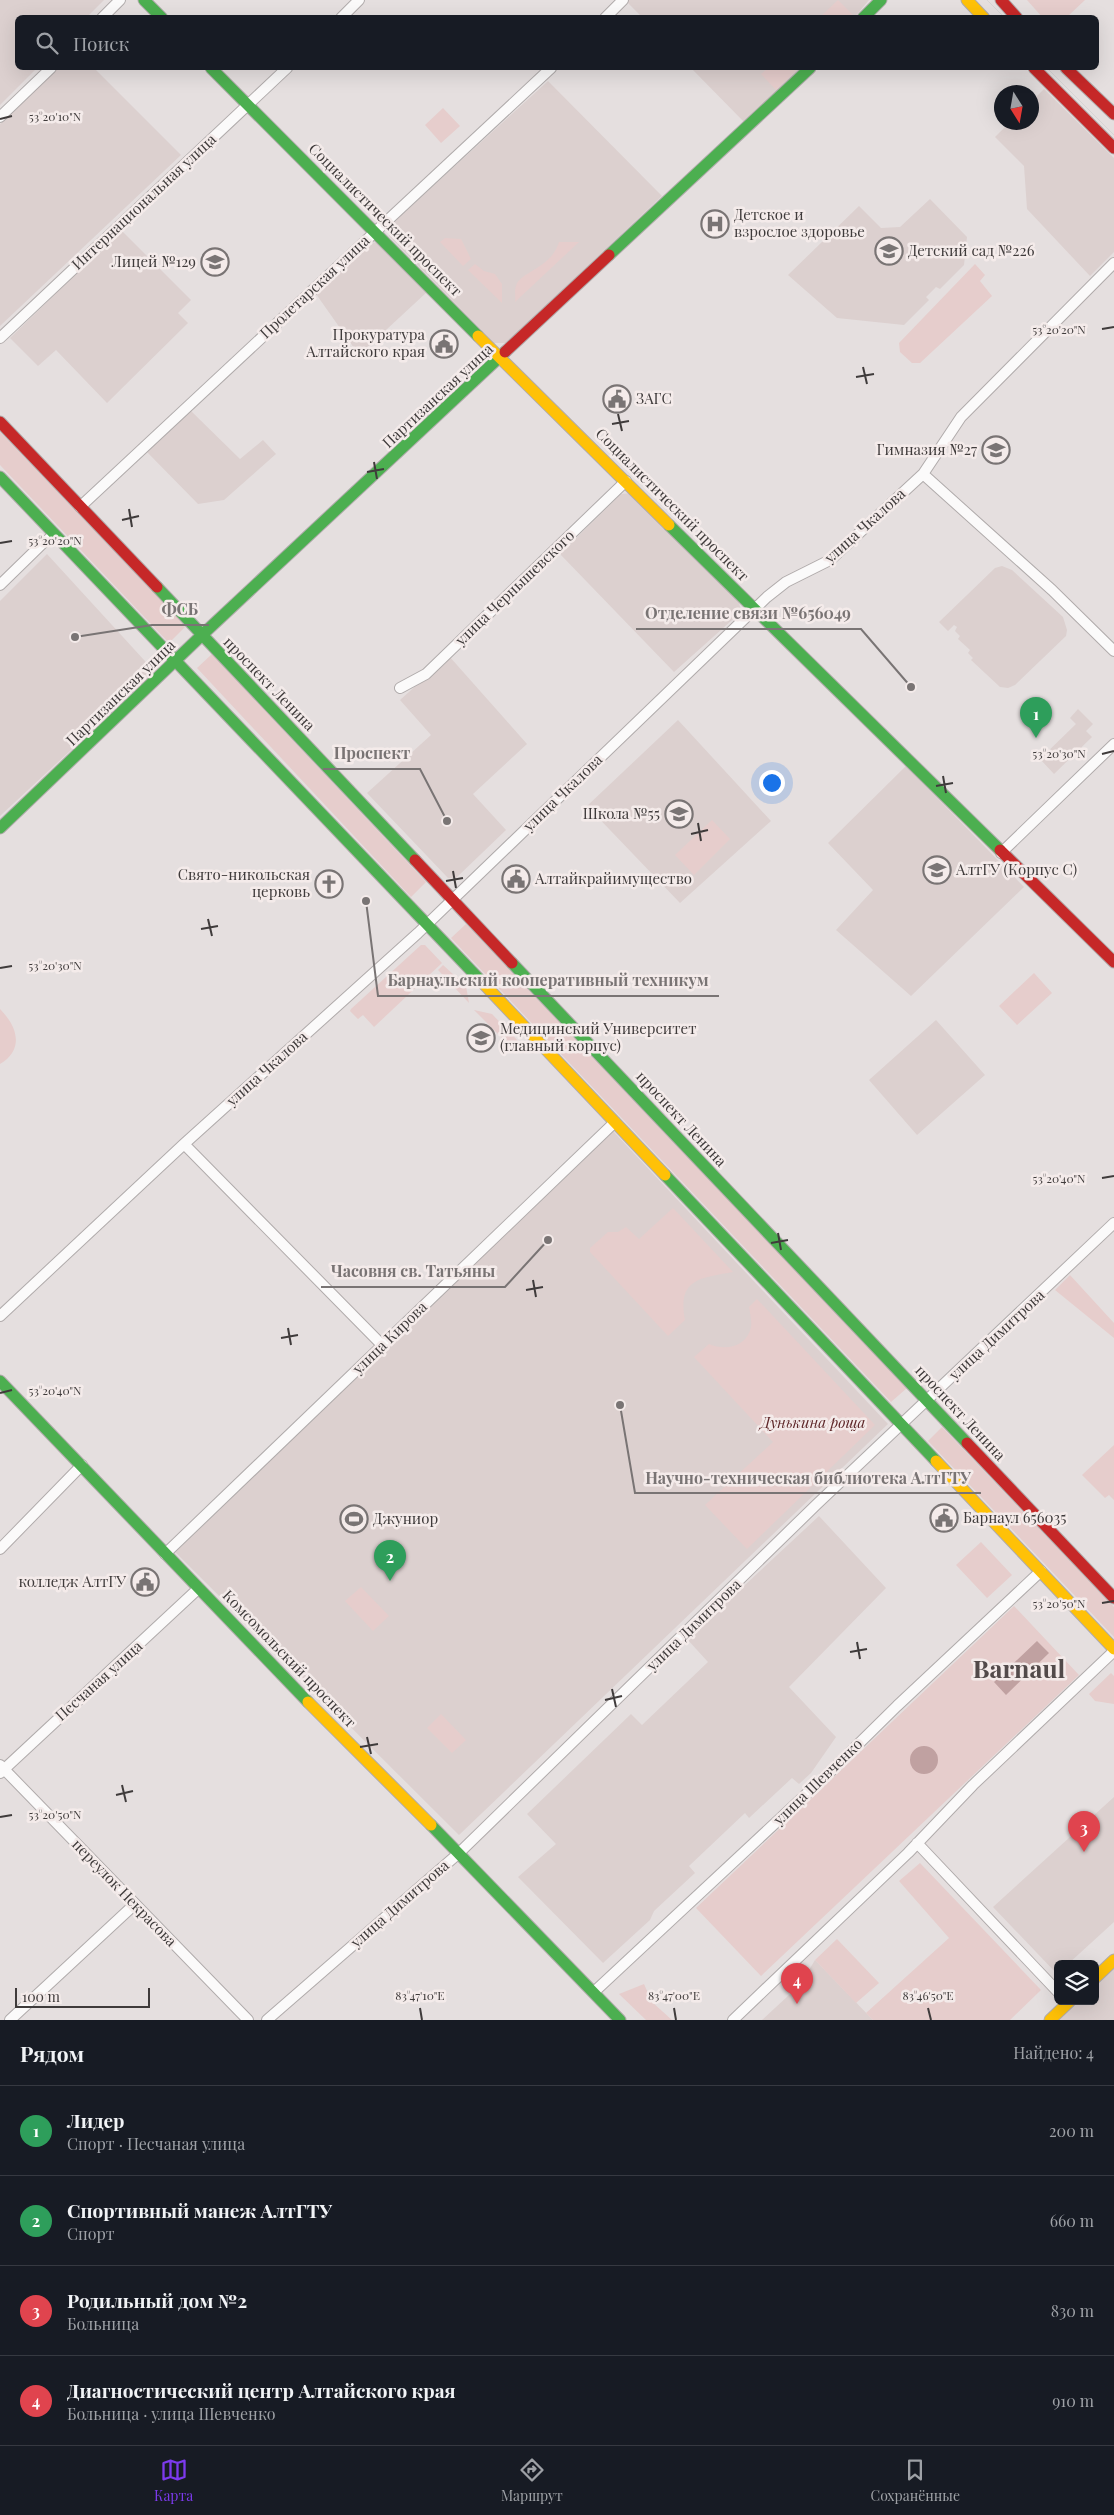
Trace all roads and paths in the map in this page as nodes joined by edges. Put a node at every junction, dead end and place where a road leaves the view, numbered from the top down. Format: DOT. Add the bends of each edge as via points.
graph roads {
  1 [pos="120,0"];
  2 [pos="144,0"];
  3 [pos="359,0"];
  4 [pos="623,0"];
  5 [pos="881,0"];
  6 [pos="967,0"];
  7 [pos="1001,0"];
  8 [pos="105,15"];
  9 [pos="159,15"];
  10 [pos="344,15"];
  11 [pos="608,15"];
  12 [pos="866,15"];
  13 [pos="981,15"];
  14 [pos="1014,15"];
  15 [pos="49,70"];
  16 [pos="213,70"];
  17 [pos="285,70"];
  18 [pos="549,70"];
  19 [pos="808,70"];
  20 [pos="1036,70"];
  21 [pos="1068,70"];
  22 [pos="248,104"];
  23 [pos="1114,114"];
  24 [pos="0,117"];
  25 [pos="1114,148"];
  26 [pos="375,231"];
  27 [pos="1114,263"];
  28 [pos="0,338"];
  29 [pos="500,359"];
  30 [pos="0,422"];
  31 [pos="923,474"];
  32 [pos="0,477"];
  33 [pos="626,481"];
  34 [pos="80,506"];
  35 [pos="54,535"];
  36 [pos="0,586"];
  37 [pos="755,609"];
  38 [pos="202,635"];
  39 [pos="1114,651"];
  40 [pos="177,660"];
  41 [pos="400,688"];
  42 [pos="1114,744"];
  43 [pos="0,828"];
  44 [pos="1001,853"];
  45 [pos="452,899"];
  46 [pos="427,924"];
  47 [pos="1114,962"];
  48 [pos="615,1122"];
  49 [pos="184,1144"];
  50 [pos="1114,1224"];
  51 [pos="0,1316"];
  52 [pos="383,1346"];
  53 [pos="0,1381"];
  54 [pos="927,1400"];
  55 [pos="902,1424"];
  56 [pos="82,1465"];
  57 [pos="0,1549"];
  58 [pos="165,1554"];
  59 [pos="1041,1571"];
  60 [pos="200,1588"];
  61 [pos="1114,1598"];
  62 [pos="1114,1650"];
  63 [pos="1,1769"];
  64 [pos="917,1843"];
  65 [pos="459,1852"];
  66 [pos="135,1904"];
  67 [pos="1114,1960"];
  68 [pos="1099,1974"];
  69 [pos="1054,1988"];
  70 [pos="594,1992"];
  71 [pos="1066,2005"];
  72 [pos="10,2020"];
  73 [pos="248,2020"];
  74 [pos="267,2020"];
  75 [pos="620,2020"];
  76 [pos="733,2020"];
  77 [pos="1050,2020"];
  1 -- 8 [label="street"];
  2 -- 9 [label="main road"];
  3 -- 10 [label="street"];
  4 -- 11 [label="street"];
  5 -- 12 [label="main road"];
  6 -- 13 [label="main road"];
  7 -- 14 [label="main road"];
  15 -- 24 [label="street"];
  16 -- 22 [label="main road, Социалистический проспект"];
  17 -- 22 [label="street, Интернациональная улица"];
  18 -- 26 [label="street, Пролетарская улица"];
  19 -- 29 [label="main road, Партизанская улица"];
  20 -- 25 [label="main road"];
  21 -- 23 [label="main road"];
  22 -- 26 [label="main road, Социалистический проспект"];
  22 -- 28 [label="street, Интернациональная улица"];
  26 -- 29 [label="main road, Социалистический проспект"];
  26 -- 34 [label="street, Пролетарская улица"];
  27 -- 31 [label="street, улица Чкалова" via="961,417"];
  29 -- 33 [label="main road, Социалистический проспект"];
  29 -- 38 [label="main road, Партизанская улица"];
  30 -- 34 [label="main road, проспект Ленина"];
  31 -- 37 [label="street, улица Чкалова" via="830,560 786,582"];
  31 -- 39 [label="street" via="1052,590"];
  32 -- 35 [label="main road"];
  33 -- 37 [label="main road, Социалистический проспект"];
  33 -- 41 [label="street, улица Чернышевского" via="426,674"];
  34 -- 38 [label="main road, проспект Ленина"];
  35 -- 36 [label="street"];
  35 -- 40 [label="main road"];
  37 -- 44 [label="main road, Социалистический проспект"];
  37 -- 45 [label="street, улица Чкалова"];
  38 -- 40 [label="main road, Партизанская улица"];
  38 -- 45 [label="main road, проспект Ленина"];
  40 -- 43 [label="main road, Партизанская улица"];
  40 -- 46 [label="main road"];
  42 -- 44 [label="street"];
  44 -- 47 [label="main road, Социалистический проспект"];
  45 -- 46 [label="street, улица Чкалова"];
  45 -- 54 [label="main road, проспект Ленина"];
  46 -- 48 [label="main road"];
  46 -- 49 [label="street, улица Чкалова"];
  48 -- 52 [label="street, улица Кирова"];
  48 -- 55 [label="main road"];
  49 -- 51 [label="street, улица Чкалова"];
  49 -- 52 [label="street"];
  50 -- 54 [label="street, улица Димитрова"];
  52 -- 58 [label="street, улица Кирова"];
  53 -- 56 [label="main road, Комсомольский проспект"];
  54 -- 55 [label="street, улица Димитрова"];
  54 -- 61 [label="main road, проспект Ленина"];
  55 -- 59 [label="main road"];
  55 -- 65 [label="street, улица Димитрова"];
  56 -- 57 [label="street"];
  56 -- 58 [label="main road, Комсомольский проспект"];
  58 -- 60 [label="main road, Комсомольский проспект"];
  59 -- 62 [label="main road"];
  59 -- 70 [label="street, улица Шевченко"];
  60 -- 63 [label="street, Песчаная улица"];
  60 -- 65 [label="main road, Комсомольский проспект"];
  62 -- 64 [label="street"];
  63 -- 66 [label="street, переулок Некрасова"];
  64 -- 69 [label="street"];
  64 -- 76 [label="street"];
  65 -- 70 [label="main road, Комсомольский проспект"];
  65 -- 74 [label="street, улица Димитрова"];
  66 -- 72 [label="street"];
  66 -- 73 [label="street, переулок Некрасова"];
  67 -- 68 [label="main road"];
  70 -- 75 [label="main road, Комсомольский проспект"];
  71 -- 77 [label="main road"];
}
